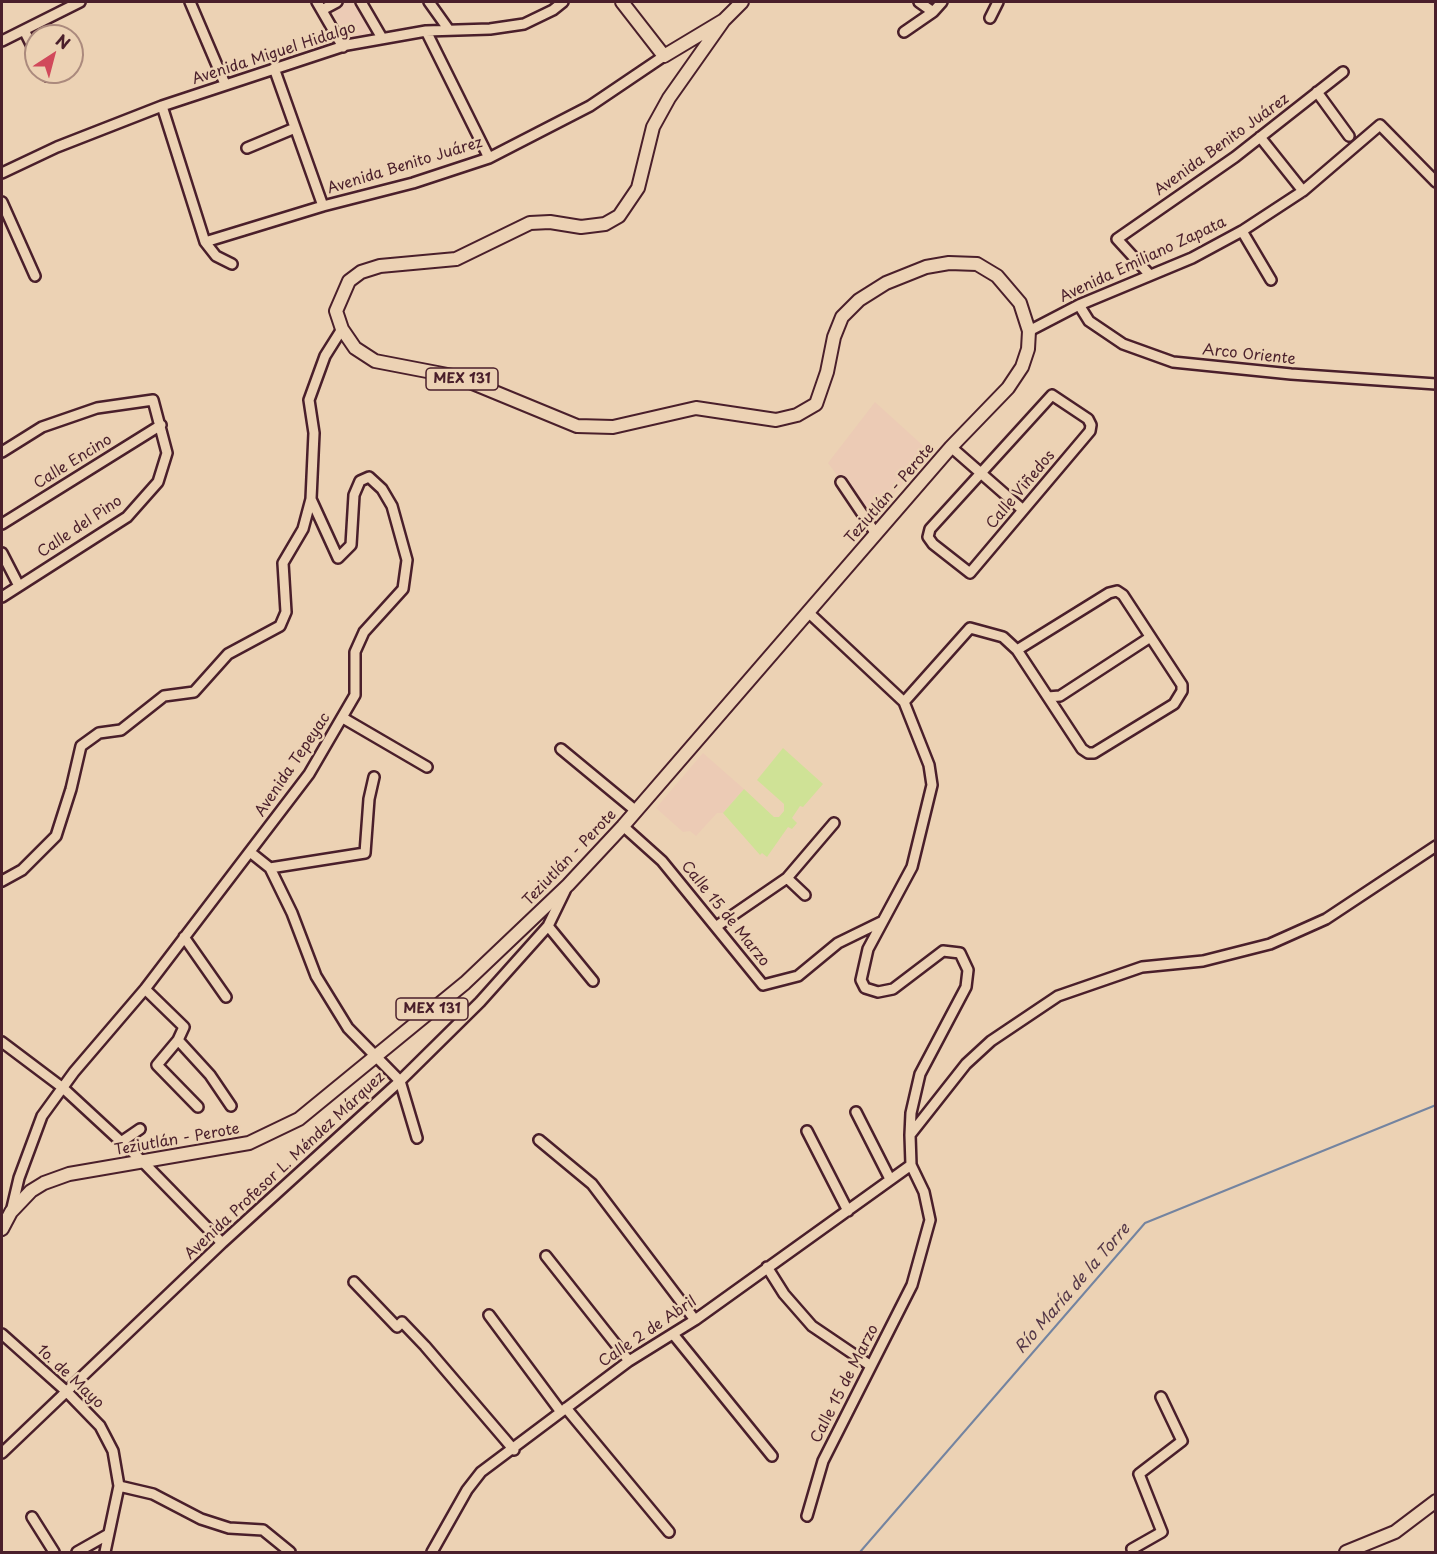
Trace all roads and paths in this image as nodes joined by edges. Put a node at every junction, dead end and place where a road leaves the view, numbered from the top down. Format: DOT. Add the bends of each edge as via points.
graph roads {
  1 [pos="80,2"];
  2 [pos="190,2"];
  3 [pos="337,2"];
  4 [pos="362,2"];
  5 [pos="429,2"];
  6 [pos="546,2"];
  7 [pos="563,2"];
  8 [pos="622,2"];
  9 [pos="742,2"];
  10 [pos="919,2"];
  11 [pos="942,2"];
  12 [pos="998,2"];
  13 [pos="323,5"];
  14 [pos="553,10"];
  15 [pos="933,12"];
  16 [pos="990,18"];
  17 [pos="724,20"];
  18 [pos="36,24"];
  19 [pos="24,30"];
  20 [pos="449,30"];
  21 [pos="426,31"];
  22 [pos="904,32"];
  23 [pos="383,37"];
  24 [pos="2,41"];
  25 [pos="345,46"];
  26 [pos="664,56"];
  27 [pos="274,68"];
  28 [pos="1343,72"];
  29 [pos="225,84"];
  30 [pos="1317,92"];
  31 [pos="162,106"];
  32 [pos="295,128"];
  33 [pos="1349,136"];
  34 [pos="1260,137"];
  35 [pos="247,148"];
  36 [pos="489,158"];
  37 [pos="2,173"];
  38 [pos="1436,182"];
  39 [pos="1303,191"];
  40 [pos="2,202"];
  41 [pos="323,206"];
  42 [pos="1242,231"];
  43 [pos="205,242"];
  44 [pos="232,264"];
  45 [pos="1149,274"];
  46 [pos="35,276"];
  47 [pos="1271,280"];
  48 [pos="1079,305"];
  49 [pos="342,329"];
  50 [pos="1029,331"];
  51 [pos="1436,384"];
  52 [pos="161,425"];
  53 [pos="951,447"];
  54 [pos="2,452"];
  55 [pos="979,474"];
  56 [pos="841,482"];
  57 [pos="311,499"];
  58 [pos="1023,510"];
  59 [pos="2,524"];
  60 [pos="876,534"];
  61 [pos="2,553"];
  62 [pos="20,586"];
  63 [pos="2,597"];
  64 [pos="808,612"];
  65 [pos="1149,638"];
  66 [pos="1017,650"];
  67 [pos="1048,697"];
  68 [pos="904,702"];
  69 [pos="343,718"];
  70 [pos="561,748"];
  71 [pos="427,767"];
  72 [pos="374,777"];
  73 [pos="636,811"];
  74 [pos="834,823"];
  75 [pos="623,826"];
  76 [pos="1436,846"];
  77 [pos="250,852"];
  78 [pos="270,868"];
  79 [pos="787,878"];
  80 [pos="2,881"];
  81 [pos="568,885"];
  82 [pos="805,895"];
  83 [pos="881,922"];
  84 [pos="548,926"];
  85 [pos="717,926"];
  86 [pos="184,937"];
  87 [pos="593,981"];
  88 [pos="145,989"];
  89 [pos="226,997"];
  90 [pos="178,1040"];
  91 [pos="2,1042"];
  92 [pos="375,1054"];
  93 [pos="400,1081"];
  94 [pos="63,1088"];
  95 [pos="231,1106"];
  96 [pos="198,1107"];
  97 [pos="856,1112"];
  98 [pos="140,1129"];
  99 [pos="807,1131"];
  100 [pos="910,1135"];
  101 [pos="417,1138"];
  102 [pos="539,1140"];
  103 [pos="121,1142"];
  104 [pos="142,1161"];
  105 [pos="911,1165"];
  106 [pos="890,1179"];
  107 [pos="848,1211"];
  108 [pos="10,1212"];
  109 [pos="2,1229"];
  110 [pos="222,1243"];
  111 [pos="546,1256"];
  112 [pos="767,1267"];
  113 [pos="354,1282"];
  114 [pos="489,1315"];
  115 [pos="695,1320"];
  116 [pos="2,1334"];
  117 [pos="673,1334"];
  118 [pos="629,1361"];
  119 [pos="871,1366"];
  120 [pos="67,1392"];
  121 [pos="1161,1397"];
  122 [pos="563,1410"];
  123 [pos="514,1450"];
  124 [pos="2,1453"];
  125 [pos="772,1456"];
  126 [pos="119,1486"];
  127 [pos="1436,1501"];
  128 [pos="807,1516"];
  129 [pos="32,1517"];
  130 [pos="669,1532"];
  131 [pos="107,1535"];
  132 [pos="54,1552"];
  133 [pos="77,1552"];
  134 [pos="105,1552"];
  135 [pos="290,1552"];
  136 [pos="432,1552"];
  137 [pos="1133,1552"];
  138 [pos="1346,1552"];
  1 -- 18 [label="street"];
  2 -- 29 [label="street"];
  3 -- 13 [label="street"];
  4 -- 23 [label="street"];
  5 -- 20 [label="street"];
  6 -- 14 [label="street"];
  7 -- 14 [label="street, Avenida Miguel Hidalgo"];
  8 -- 26 [label="main road"];
  9 -- 17 [label="main road, Avenida Benito Juárez"];
  10 -- 15 [label="street"];
  11 -- 15 [label="street"];
  12 -- 16 [label="street"];
  13 -- 25 [label="street"];
  14 -- 20 [label="street, Avenida Miguel Hidalgo" via="524,24"];
  15 -- 22 [label="street"];
  17 -- 26 [label="main road, Avenida Benito Juárez"];
  17 -- 49 [label="main road" via="653,127 638,188 619,216 605,224 581,227 530,223 456,259 380,266 361,272 349,281 336,311"];
  19 -- 24 [label="street"];
  20 -- 21 [label="street, Avenida Miguel Hidalgo"];
  21 -- 23 [label="street, Avenida Miguel Hidalgo"];
  21 -- 36 [label="street"];
  23 -- 25 [label="street, Avenida Miguel Hidalgo"];
  25 -- 27 [label="street, Avenida Miguel Hidalgo"];
  26 -- 36 [label="street, Avenida Benito Juárez" via="590,106"];
  27 -- 29 [label="street, Avenida Miguel Hidalgo"];
  27 -- 32 [label="street"];
  28 -- 30 [label="street, Avenida Benito Juárez"];
  29 -- 31 [label="street, Avenida Miguel Hidalgo"];
  30 -- 33 [label="street"];
  30 -- 34 [label="street, Avenida Benito Juárez"];
  31 -- 37 [label="street, Avenida Miguel Hidalgo"];
  31 -- 43 [label="street"];
  32 -- 35 [label="street"];
  32 -- 41 [label="street"];
  34 -- 39 [label="street"];
  34 -- 45 [label="street, Avenida Benito Juárez" via="1116,239"];
  36 -- 41 [label="street, Avenida Benito Juárez"];
  38 -- 39 [label="street, Avenida Emiliano Zapata" via="1380,125"];
  39 -- 42 [label="street, Avenida Emiliano Zapata"];
  40 -- 46 [label="street"];
  41 -- 43 [label="street, Avenida Benito Juárez"];
  42 -- 45 [label="street, Avenida Emiliano Zapata" via="1192,258"];
  42 -- 47 [label="street"];
  43 -- 44 [label="street" via="216,256"];
  45 -- 48 [label="street, Avenida Emiliano Zapata"];
  48 -- 50 [label="street, Avenida Emiliano Zapata"];
  48 -- 51 [label="street, Arco Oriente" via="1089,321 1123,344 1173,362"];
  49 -- 50 [label="main road, MEX 131" via="355,348 375,361 458,377 577,426 613,428 696,408 776,420 797,415 816,404 822,392 842,317 885,283 926,267 977,264 997,276 1020,303"];
  49 -- 57 [label="street, Avenida Tepeyac" via="325,356 309,400 314,433"];
  50 -- 53 [label="main road, Teziutlán - Perote / MEX 131" via="1022,367 1008,388"];
  52 -- 54 [label="street, Calle del Pino" via="153,400 97,408 42,428"];
  52 -- 59 [label="street, Calle Encino"];
  52 -- 62 [label="street, Calle del Pino" via="167,453 158,482 127,517"];
  53 -- 55 [label="street"];
  53 -- 60 [label="main road, Teziutlán - Perote / MEX 131"];
  55 -- 58 [label="street"];
  55 -- 58 [label="street, Calle Viñedos" via="930,529 928,537 933,544 970,573"];
  55 -- 58 [label="street, Calle Viñedos" via="1052,395 1088,419 1090,431"];
  56 -- 60 [label="street"];
  57 -- 69 [label="street, Avenida Tepeyac" via="338,558 351,545 354,495 360,481 369,477 392,506 407,560 403,589 364,632 355,652 355,695"];
  57 -- 80 [label="street" via="303,529 283,562 286,612 280,626 228,654 194,692 164,696 121,730 99,733 81,746 56,836 22,870"];
  60 -- 64 [label="main road, Teziutlán - Perote / MEX 131"];
  61 -- 62 [label="street"];
  62 -- 63 [label="street, Calle del Pino"];
  64 -- 68 [label="street"];
  64 -- 73 [label="main road, Teziutlán - Perote / MEX 131"];
  65 -- 66 [label="street" via="1117,591"];
  65 -- 67 [label="street" via="1060,696"];
  65 -- 67 [label="street" via="1182,685 1182,691 1174,704 1094,753 1082,749"];
  66 -- 67 [label="street"];
  66 -- 68 [label="street" via="1003,637 970,628"];
  68 -- 83 [label="street" via="929,765 932,785 912,867"];
  69 -- 71 [label="street"];
  69 -- 77 [label="street, Avenida Tepeyac" via="309,774"];
  70 -- 73 [label="street"];
  72 -- 78 [label="street" via="365,853"];
  73 -- 75 [label="main road, Teziutlán - Perote / MEX 131"];
  74 -- 79 [label="street"];
  75 -- 81 [label="main road, Teziutlán - Perote / MEX 131"];
  75 -- 85 [label="street, Calle 15 de Marzo" via="662,861"];
  76 -- 100 [label="street" via="1326,919 1270,944 1203,961 1142,967 1058,996 991,1041 966,1064"];
  77 -- 78 [label="street"];
  77 -- 86 [label="street, Avenida Tepeyac"];
  78 -- 92 [label="street" via="316,976 348,1028"];
  79 -- 82 [label="street"];
  79 -- 85 [label="street"];
  81 -- 84 [label="street, Avenida Profesor L. Méndez Márquez"];
  81 -- 92 [label="main road, Teziutlán - Perote / MEX 131" via="465,983"];
  83 -- 85 [label="street, Calle 15 de Marzo" via="837,943 798,976 764,985"];
  83 -- 100 [label="street" via="868,949 861,980 865,988 878,992 893,989 943,951 960,953 968,970 966,987 920,1074"];
  84 -- 87 [label="street"];
  84 -- 93 [label="street, Avenida Profesor L. Méndez Márquez" via="480,1002"];
  86 -- 88 [label="street, Avenida Tepeyac"];
  86 -- 89 [label="street"];
  88 -- 90 [label="street" via="184,1027"];
  88 -- 94 [label="street, Avenida Tepeyac"];
  90 -- 95 [label="street" via="210,1075"];
  90 -- 96 [label="street" via="158,1065"];
  91 -- 94 [label="street"];
  92 -- 93 [label="street"];
  92 -- 104 [label="main road, Teziutlán - Perote / MEX 131" via="299,1119 264,1138"];
  93 -- 101 [label="street"];
  93 -- 110 [label="street, Avenida Profesor L. Méndez Márquez"];
  94 -- 103 [label="street"];
  94 -- 108 [label="street, Avenida Tepeyac" via="42,1116"];
  97 -- 106 [label="street"];
  98 -- 103 [label="street"];
  99 -- 107 [label="street"];
  100 -- 105 [label="street"];
  102 -- 115 [label="street" via="592,1184"];
  103 -- 104 [label="street"];
  104 -- 108 [label="main road, Teziutlán - Perote / MEX 131" via="69,1174 44,1183"];
  104 -- 110 [label="street"];
  105 -- 106 [label="street, Calle 2 de Abril"];
  105 -- 119 [label="street, Calle 15 de Marzo" via="924,1192 930,1220 912,1285"];
  106 -- 107 [label="street, Calle 2 de Abril"];
  107 -- 112 [label="street, Calle 2 de Abril"];
  108 -- 109 [label="main road, Teziutlán - Perote / MEX 131"];
  110 -- 120 [label="street, Avenida Profesor L. Méndez Márquez"];
  111 -- 118 [label="street"];
  112 -- 115 [label="street, Calle 2 de Abril"];
  112 -- 119 [label="street" via="812,1326"];
  113 -- 123 [label="street" via="397,1327 402,1322 425,1346"];
  114 -- 122 [label="street"];
  115 -- 117 [label="street, Calle 2 de Abril"];
  116 -- 120 [label="street, 1o. de Mayo"];
  117 -- 118 [label="street, Calle 2 de Abril"];
  117 -- 125 [label="street"];
  118 -- 122 [label="street, Calle 2 de Abril"];
  119 -- 128 [label="street, Calle 15 de Marzo" via="823,1461"];
  120 -- 124 [label="street, Avenida Profesor L. Méndez Márquez"];
  120 -- 126 [label="street, 1o. de Mayo" via="100,1426 112,1451"];
  121 -- 137 [label="street" via="1182,1441 1139,1474 1162,1532 1132,1549"];
  122 -- 123 [label="street, Calle 2 de Abril"];
  122 -- 130 [label="street"];
  123 -- 136 [label="street, Calle 2 de Abril" via="481,1472"];
  126 -- 131 [label="street, 1o. de Mayo"];
  126 -- 135 [label="street" via="153,1494 201,1519 229,1528 263,1530"];
  127 -- 138 [label="main road" via="1395,1532"];
  129 -- 132 [label="street"];
  131 -- 133 [label="street"];
  131 -- 134 [label="street, 1o. de Mayo"];
}
